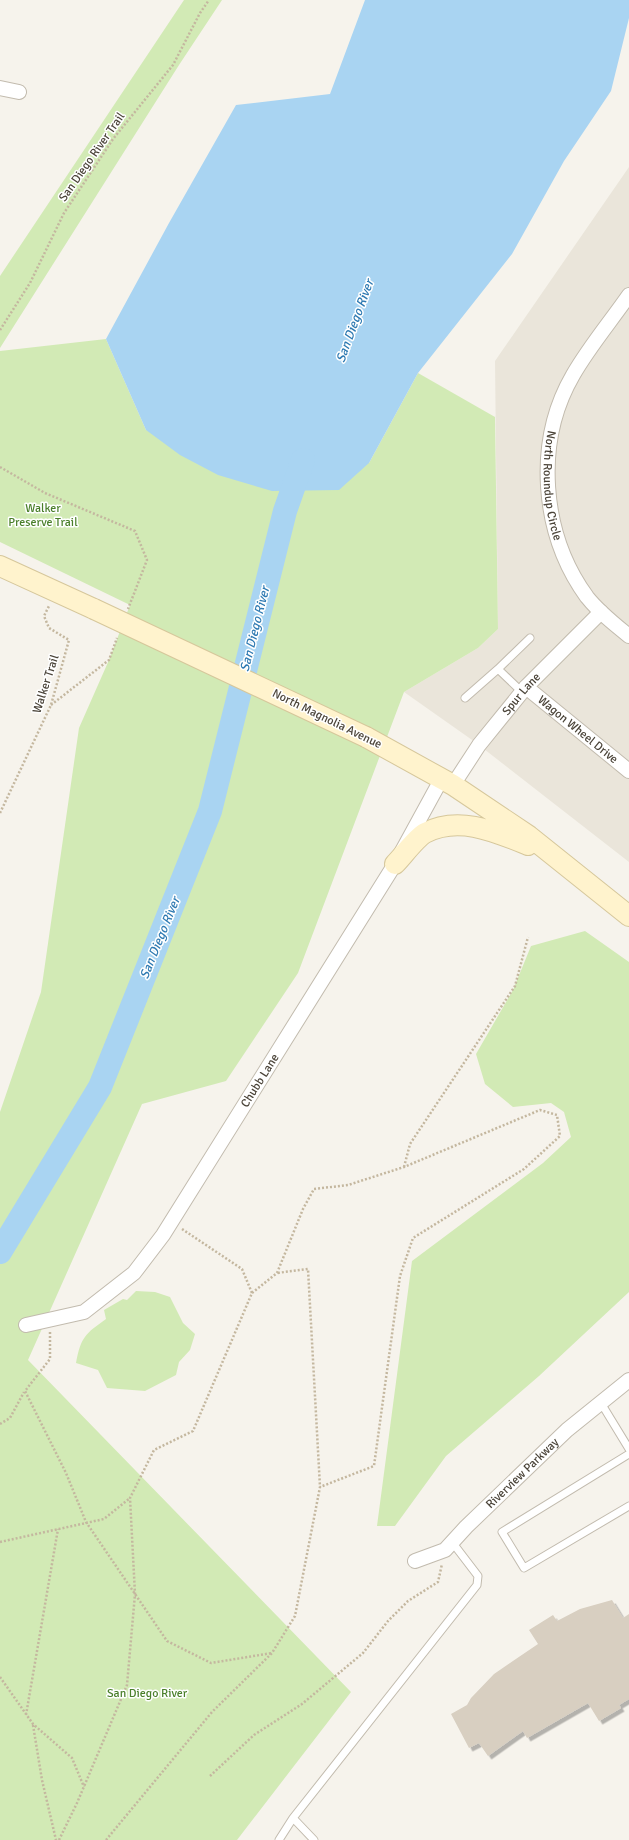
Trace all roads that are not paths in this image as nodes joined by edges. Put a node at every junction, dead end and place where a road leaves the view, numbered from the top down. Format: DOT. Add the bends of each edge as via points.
graph roads {
  1 [pos="0,88"];
  2 [pos="20,92"];
  3 [pos="629,295"];
  4 [pos="0,566"];
  5 [pos="601,612"];
  6 [pos="629,636"];
  7 [pos="530,638"];
  8 [pos="498,669"];
  9 [pos="524,690"];
  10 [pos="465,698"];
  11 [pos="629,771"];
  12 [pos="448,781"];
  13 [pos="553,854"];
  14 [pos="395,864"];
  15 [pos="629,916"];
  16 [pos="26,1325"];
  17 [pos="629,1380"];
  18 [pos="601,1402"];
  19 [pos="629,1448"];
  20 [pos="629,1454"];
  21 [pos="629,1506"];
  22 [pos="449,1546"];
  23 [pos="415,1561"];
  24 [pos="292,1818"];
  25 [pos="279,1840"];
  26 [pos="314,1840"];
  1 -- 2 [label="street"];
  3 -- 5 [label="street, North Roundup Circle" via="573,375 559,407 550,442 548,487 551,514 563,554 587,596"];
  4 -- 12 [label="main road, North Magnolia Avenue, bridge" via="366,737"];
  5 -- 6 [label="street, North Roundup Circle"];
  5 -- 9 [label="street, Spur Lane"];
  7 -- 8 [label="lane"];
  8 -- 9 [label="lane"];
  8 -- 10 [label="lane"];
  9 -- 11 [label="street, Wagon Wheel Drive"];
  9 -- 12 [label="street, Spur Lane"];
  12 -- 13 [label="main road, North Magnolia Avenue"];
  12 -- 14 [label="street, Chubb Lane"];
  13 -- 14 [label="main road" via="474,826 450,825 424,834"];
  13 -- 15 [label="main road, North Magnolia Avenue"];
  14 -- 16 [label="street, Chubb Lane" via="171,1222 134,1273 84,1312"];
  17 -- 18 [label="street, Riverview Parkway"];
  18 -- 19 [label="lane"];
  18 -- 22 [label="street, Riverview Parkway" via="567,1430"];
  20 -- 21 [label="lane" via="502,1532 524,1568"];
  22 -- 23 [label="street, Riverview Parkway"];
  22 -- 24 [label="lane" via="478,1576 477,1585"];
  24 -- 25 [label="lane"];
  24 -- 26 [label="lane"];
}
